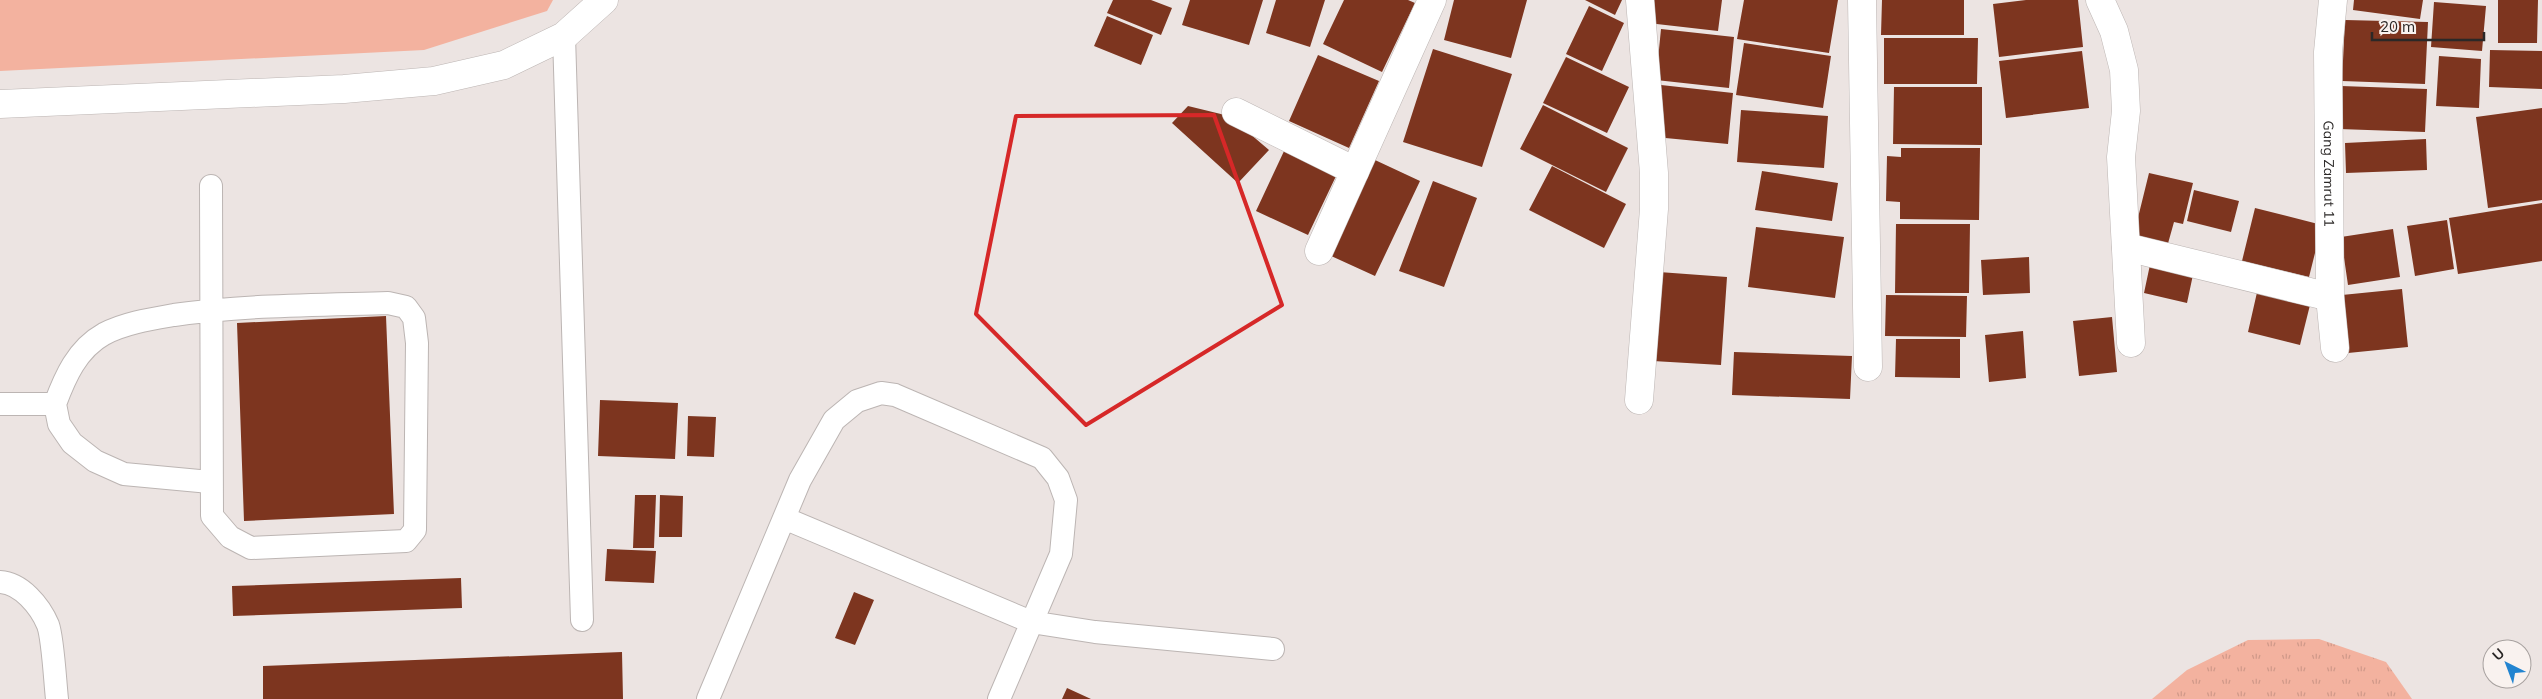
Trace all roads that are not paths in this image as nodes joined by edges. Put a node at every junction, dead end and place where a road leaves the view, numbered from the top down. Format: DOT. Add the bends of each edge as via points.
graph roads {
  1 [pos="604,0"];
  2 [pos="1432,0"];
  3 [pos="1640,0"];
  4 [pos="1862,0"];
  5 [pos="2100,0"];
  6 [pos="2332,0"];
  7 [pos="564,36"];
  8 [pos="0,104"];
  9 [pos="1236,112"];
  10 [pos="1354,171"];
  11 [pos="211,186"];
  12 [pos="2126,247"];
  13 [pos="1319,250"];
  14 [pos="2330,297"];
  15 [pos="212,310"];
  16 [pos="2131,342"];
  17 [pos="2335,348"];
  18 [pos="1868,367"];
  19 [pos="1639,400"];
  20 [pos="0,404"];
  21 [pos="55,404"];
  22 [pos="210,482"];
  23 [pos="784,518"];
  24 [pos="0,582"];
  25 [pos="582,620"];
  26 [pos="1031,622"];
  27 [pos="1272,649"];
  28 [pos="57,699"];
  29 [pos="708,699"];
  30 [pos="999,699"];
  1 -- 7 [label="street"];
  2 -- 10 [label="street"];
  3 -- 19 [label="street" via="1654,210"];
  4 -- 18 [label="street"];
  5 -- 12 [label="street" via="2114,31 2124,70 2126,111 2121,157"];
  6 -- 14 [label="street, Gang Zamrut 11" via="2328,52"];
  7 -- 8 [label="street" via="504,65 434,81 344,89"];
  7 -- 25 [label="lane"];
  9 -- 10 [label="street"];
  10 -- 13 [label="street"];
  11 -- 15 [label="lane"];
  12 -- 14 [label="street"];
  12 -- 16 [label="street"];
  14 -- 17 [label="street, Gang Zamrut 11"];
  15 -- 21 [label="lane" via="145,320 104,334 80,354 63,381"];
  15 -- 22 [label="lane"];
  15 -- 22 [label="lane" via="388,303 406,306 414,318 417,343 415,530 406,541 251,548 230,537 212,516"];
  20 -- 21 [label="lane"];
  21 -- 22 [label="lane" via="59,424 72,443 95,461 124,474"];
  23 -- 26 [label="lane"];
  23 -- 26 [label="lane" via="800,480 834,420 857,401 881,393 895,395 1042,458 1058,478 1066,500 1061,554"];
  23 -- 29 [label="lane"];
  24 -- 28 [label="lane" via="7,582 31,598 48,625"];
  26 -- 27 [label="lane" via="1095,632"];
  26 -- 30 [label="lane"];
}
